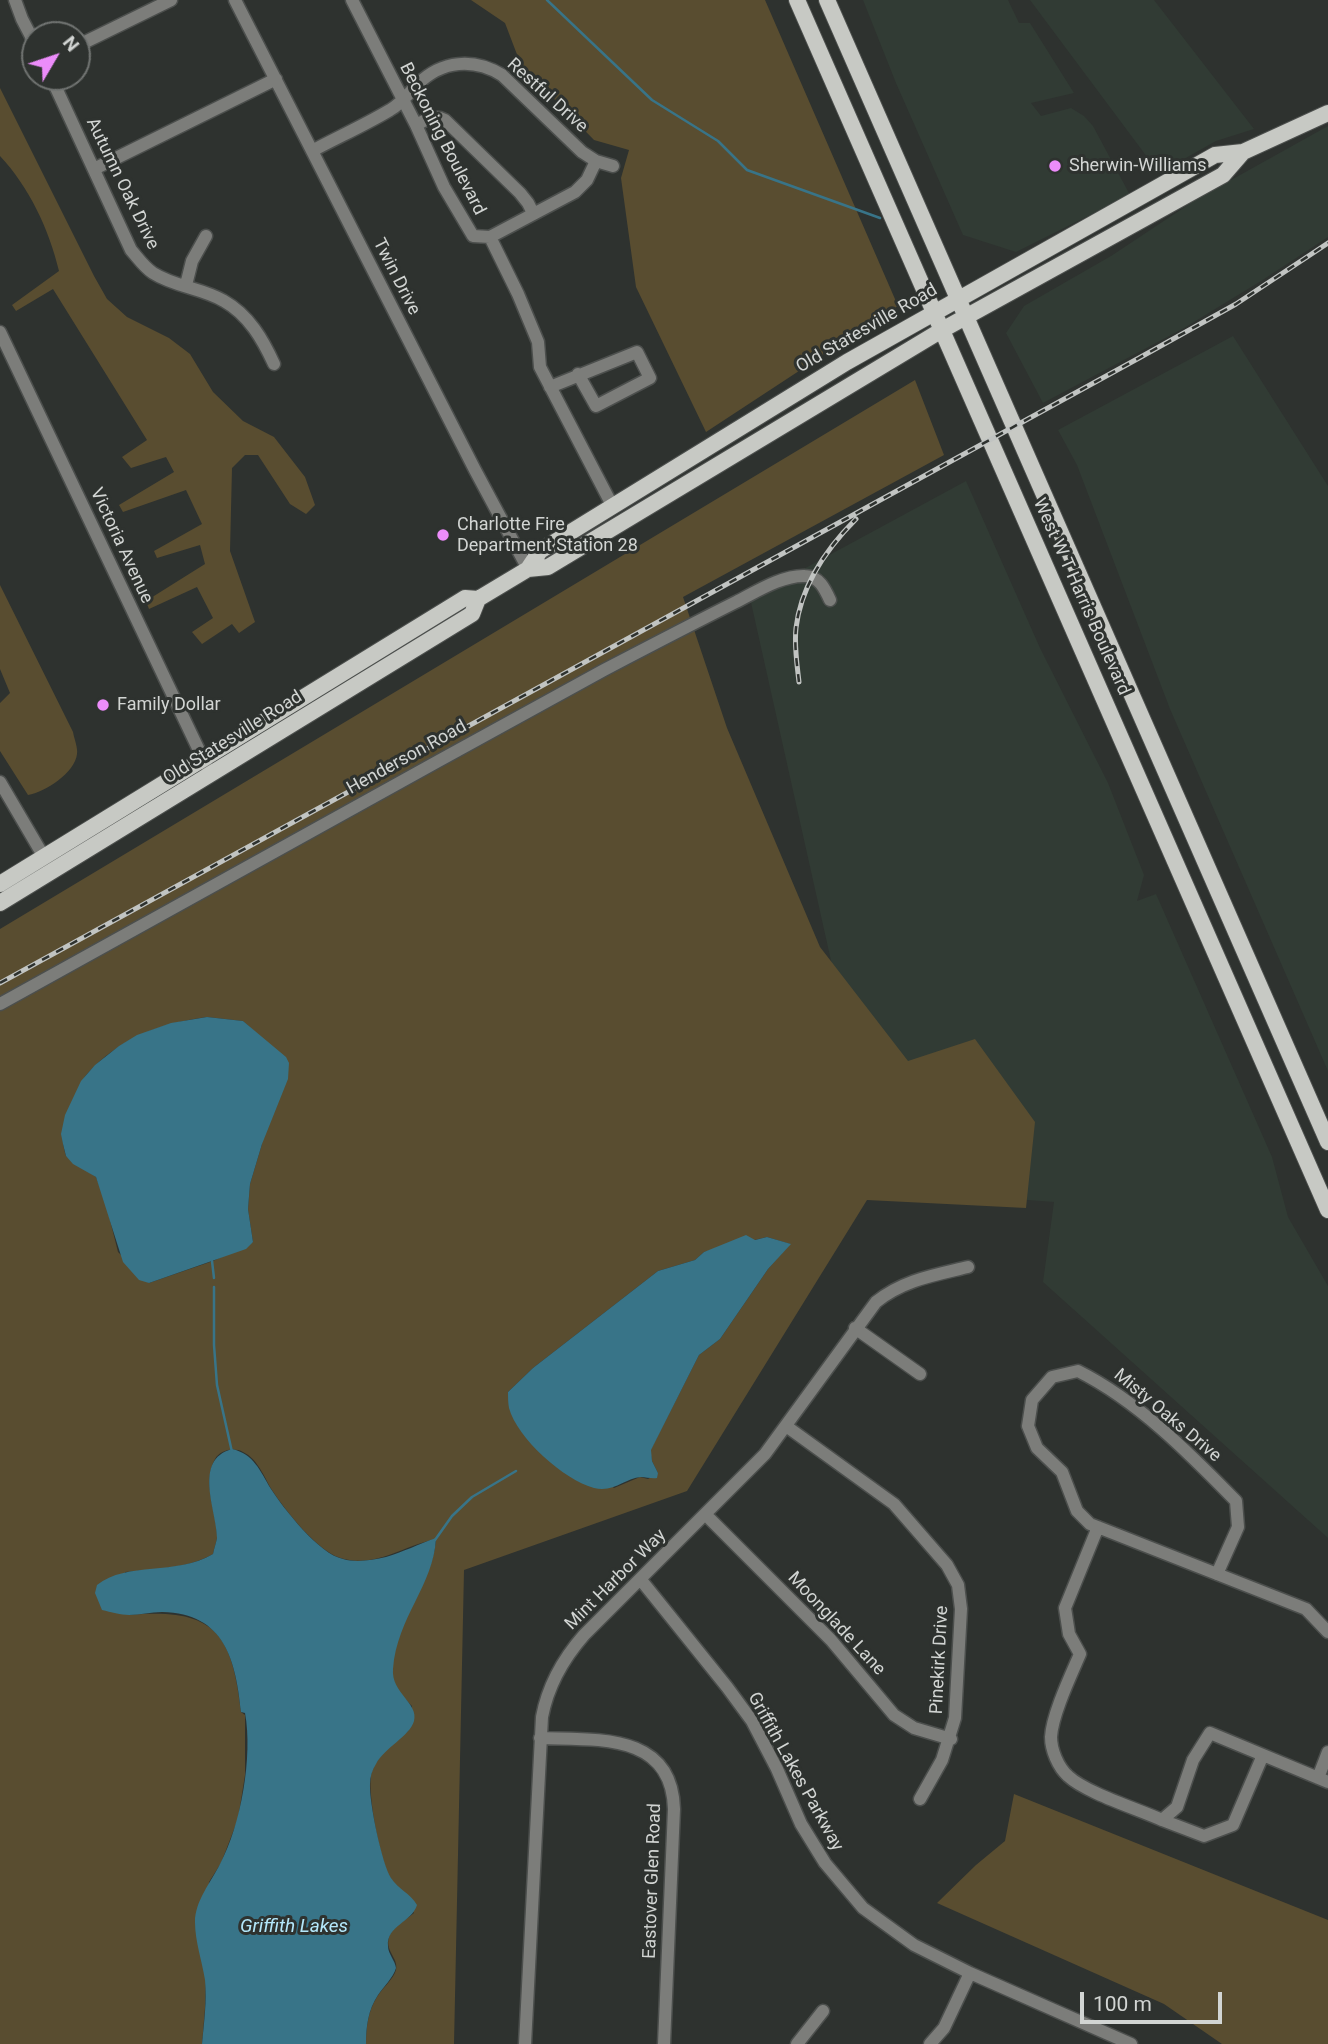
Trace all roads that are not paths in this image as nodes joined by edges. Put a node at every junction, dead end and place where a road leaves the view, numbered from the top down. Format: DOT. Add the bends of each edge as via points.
graph roads {
  1 [pos="15,0"];
  2 [pos="171,0"];
  3 [pos="235,0"];
  4 [pos="352,0"];
  5 [pos="797,0"];
  6 [pos="827,0"];
  7 [pos="23,21"];
  8 [pos="91,39"];
  9 [pos="276,79"];
  10 [pos="58,91"];
  11 [pos="402,100"];
  12 [pos="1328,113"];
  13 [pos="415,125"];
  14 [pos="312,150"];
  15 [pos="1236,152"];
  16 [pos="596,161"];
  17 [pos="613,166"];
  18 [pos="94,169"];
  19 [pos="533,214"];
  20 [pos="206,236"];
  21 [pos="490,237"];
  22 [pos="1074,257"];
  23 [pos="186,285"];
  24 [pos="959,298"];
  25 [pos="934,312"];
  26 [pos="967,316"];
  27 [pos="942,330"];
  28 [pos="0,332"];
  29 [pos="275,364"];
  30 [pos="578,374"];
  31 [pos="550,387"];
  32 [pos="613,506"];
  33 [pos="528,569"];
  34 [pos="830,600"];
  35 [pos="208,767"];
  36 [pos="0,782"];
  37 [pos="44,857"];
  38 [pos="0,884"];
  39 [pos="0,903"];
  40 [pos="0,1004"];
  41 [pos="1328,1142"];
  42 [pos="1328,1210"];
  43 [pos="968,1267"];
  44 [pos="855,1328"];
  45 [pos="919,1374"];
  46 [pos="786,1426"];
  47 [pos="706,1515"];
  48 [pos="1098,1527"];
  49 [pos="1217,1574"];
  50 [pos="641,1580"];
  51 [pos="1328,1632"];
  52 [pos="540,1738"];
  53 [pos="951,1739"];
  54 [pos="1328,1752"];
  55 [pos="1263,1755"];
  56 [pos="1323,1780"];
  57 [pos="920,1799"];
  58 [pos="1162,1820"];
  59 [pos="970,1973"];
  60 [pos="823,2011"];
  61 [pos="525,2044"];
  62 [pos="663,2044"];
  63 [pos="797,2044"];
  64 [pos="930,2044"];
  65 [pos="1131,2044"];
  1 -- 7 [label="street"];
  2 -- 8 [label="street"];
  3 -- 9 [label="street, Twin Drive"];
  4 -- 11 [label="street, Beckoning Boulevard"];
  5 -- 25 [label="main road, West W T Harris Boulevard"];
  6 -- 24 [label="main road, West W T Harris Boulevard"];
  9 -- 14 [label="street, Twin Drive"];
  9 -- 18 [label="street"];
  10 -- 18 [label="street, Autumn Oak Drive"];
  11 -- 13 [label="street, Beckoning Boulevard"];
  11 -- 14 [label="street, Restful Drive"];
  11 -- 16 [label="street, Restful Drive" via="437,70 481,65 502,75"];
  12 -- 15 [label="main road, Old Statesville Road"];
  13 -- 19 [label="street" via="433,117 445,120 520,193"];
  13 -- 21 [label="street, Beckoning Boulevard" via="473,236"];
  14 -- 33 [label="street, Twin Drive"];
  15 -- 22 [label="main road" via="1205,176 1132,215"];
  15 -- 22 [label="main road, Old Statesville Road" via="1223,175"];
  15 -- 24 [label="main road, Old Statesville Road" via="1215,155"];
  16 -- 17 [label="street, Restful Drive"];
  16 -- 19 [label="street" via="575,192"];
  18 -- 23 [label="street, Autumn Oak Drive" via="131,250 143,265 169,281"];
  19 -- 21 [label="street"];
  20 -- 23 [label="street" via="192,261"];
  21 -- 31 [label="street, Beckoning Boulevard" via="538,342 540,367"];
  22 -- 26 [label="main road, Old Statesville Road"];
  23 -- 29 [label="street, Autumn Oak Drive" via="240,312"];
  24 -- 25 [label="main road, Old Statesville Road"];
  24 -- 26 [label="main road, West W T Harris Boulevard"];
  25 -- 27 [label="main road, West W T Harris Boulevard"];
  25 -- 32 [label="main road, Old Statesville Road"];
  26 -- 27 [label="main road, Old Statesville Road"];
  26 -- 41 [label="main road, West W T Harris Boulevard"];
  27 -- 33 [label="main road, Old Statesville Road" via="548,566"];
  27 -- 42 [label="main road, West W T Harris Boulevard"];
  28 -- 35 [label="street, Victoria Avenue"];
  30 -- 30 [label="street" via="637,352 649,378 596,406"];
  30 -- 31 [label="street"];
  31 -- 32 [label="street, Beckoning Boulevard"];
  32 -- 33 [label="main road, Old Statesville Road" via="540,551"];
  33 -- 35 [label="main road, Old Statesville Road" via="478,599 465,598"];
  34 -- 40 [label="street, Henderson Road" via="819,582 806,575 747,597 517,718"];
  35 -- 37 [label="main road, Old Statesville Road"];
  35 -- 39 [label="main road, Old Statesville Road"];
  36 -- 37 [label="street"];
  37 -- 38 [label="main road, Old Statesville Road"];
  43 -- 44 [label="street, Mint Harbor Way" via="893,1290 876,1302"];
  44 -- 45 [label="street"];
  44 -- 46 [label="street, Mint Harbor Way"];
  46 -- 47 [label="street, Mint Harbor Way"];
  46 -- 53 [label="street, Pinekirk Drive" via="894,1504 955,1578 961,1609 958,1697"];
  47 -- 50 [label="street, Mint Harbor Way"];
  47 -- 53 [label="street, Moonglade Lane" via="831,1640 894,1715 914,1728"];
  48 -- 49 [label="street, Misty Oaks Drive"];
  48 -- 49 [label="street, Misty Oaks Drive" via="1077,1511 1062,1472 1037,1448 1028,1426 1032,1400 1052,1377 1078,1371 1129,1403 1236,1501 1238,1527"];
  48 -- 58 [label="street" via="1065,1608 1069,1634 1080,1654 1051,1737 1056,1760 1068,1777 1080,1784"];
  49 -- 51 [label="street, Misty Oaks Drive" via="1306,1609"];
  50 -- 52 [label="street, Mint Harbor Way" via="584,1635 561,1665 547,1695"];
  50 -- 59 [label="street, Griffith Lakes Parkway" via="752,1721 801,1824 825,1863 863,1908 914,1945"];
  52 -- 61 [label="street, Mint Harbor Way"];
  52 -- 62 [label="street, Eastover Glen Road" via="629,1744 651,1756 669,1781 674,1809"];
  53 -- 57 [label="street, Pinekirk Drive"];
  54 -- 56 [label="street"];
  55 -- 56 [label="street"];
  55 -- 58 [label="street" via="1233,1825 1204,1836"];
  55 -- 58 [label="street" via="1210,1733 1193,1760 1177,1807"];
  59 -- 64 [label="street" via="944,2028"];
  59 -- 65 [label="street, Griffith Lakes Parkway"];
  60 -- 63 [label="street"];
}
